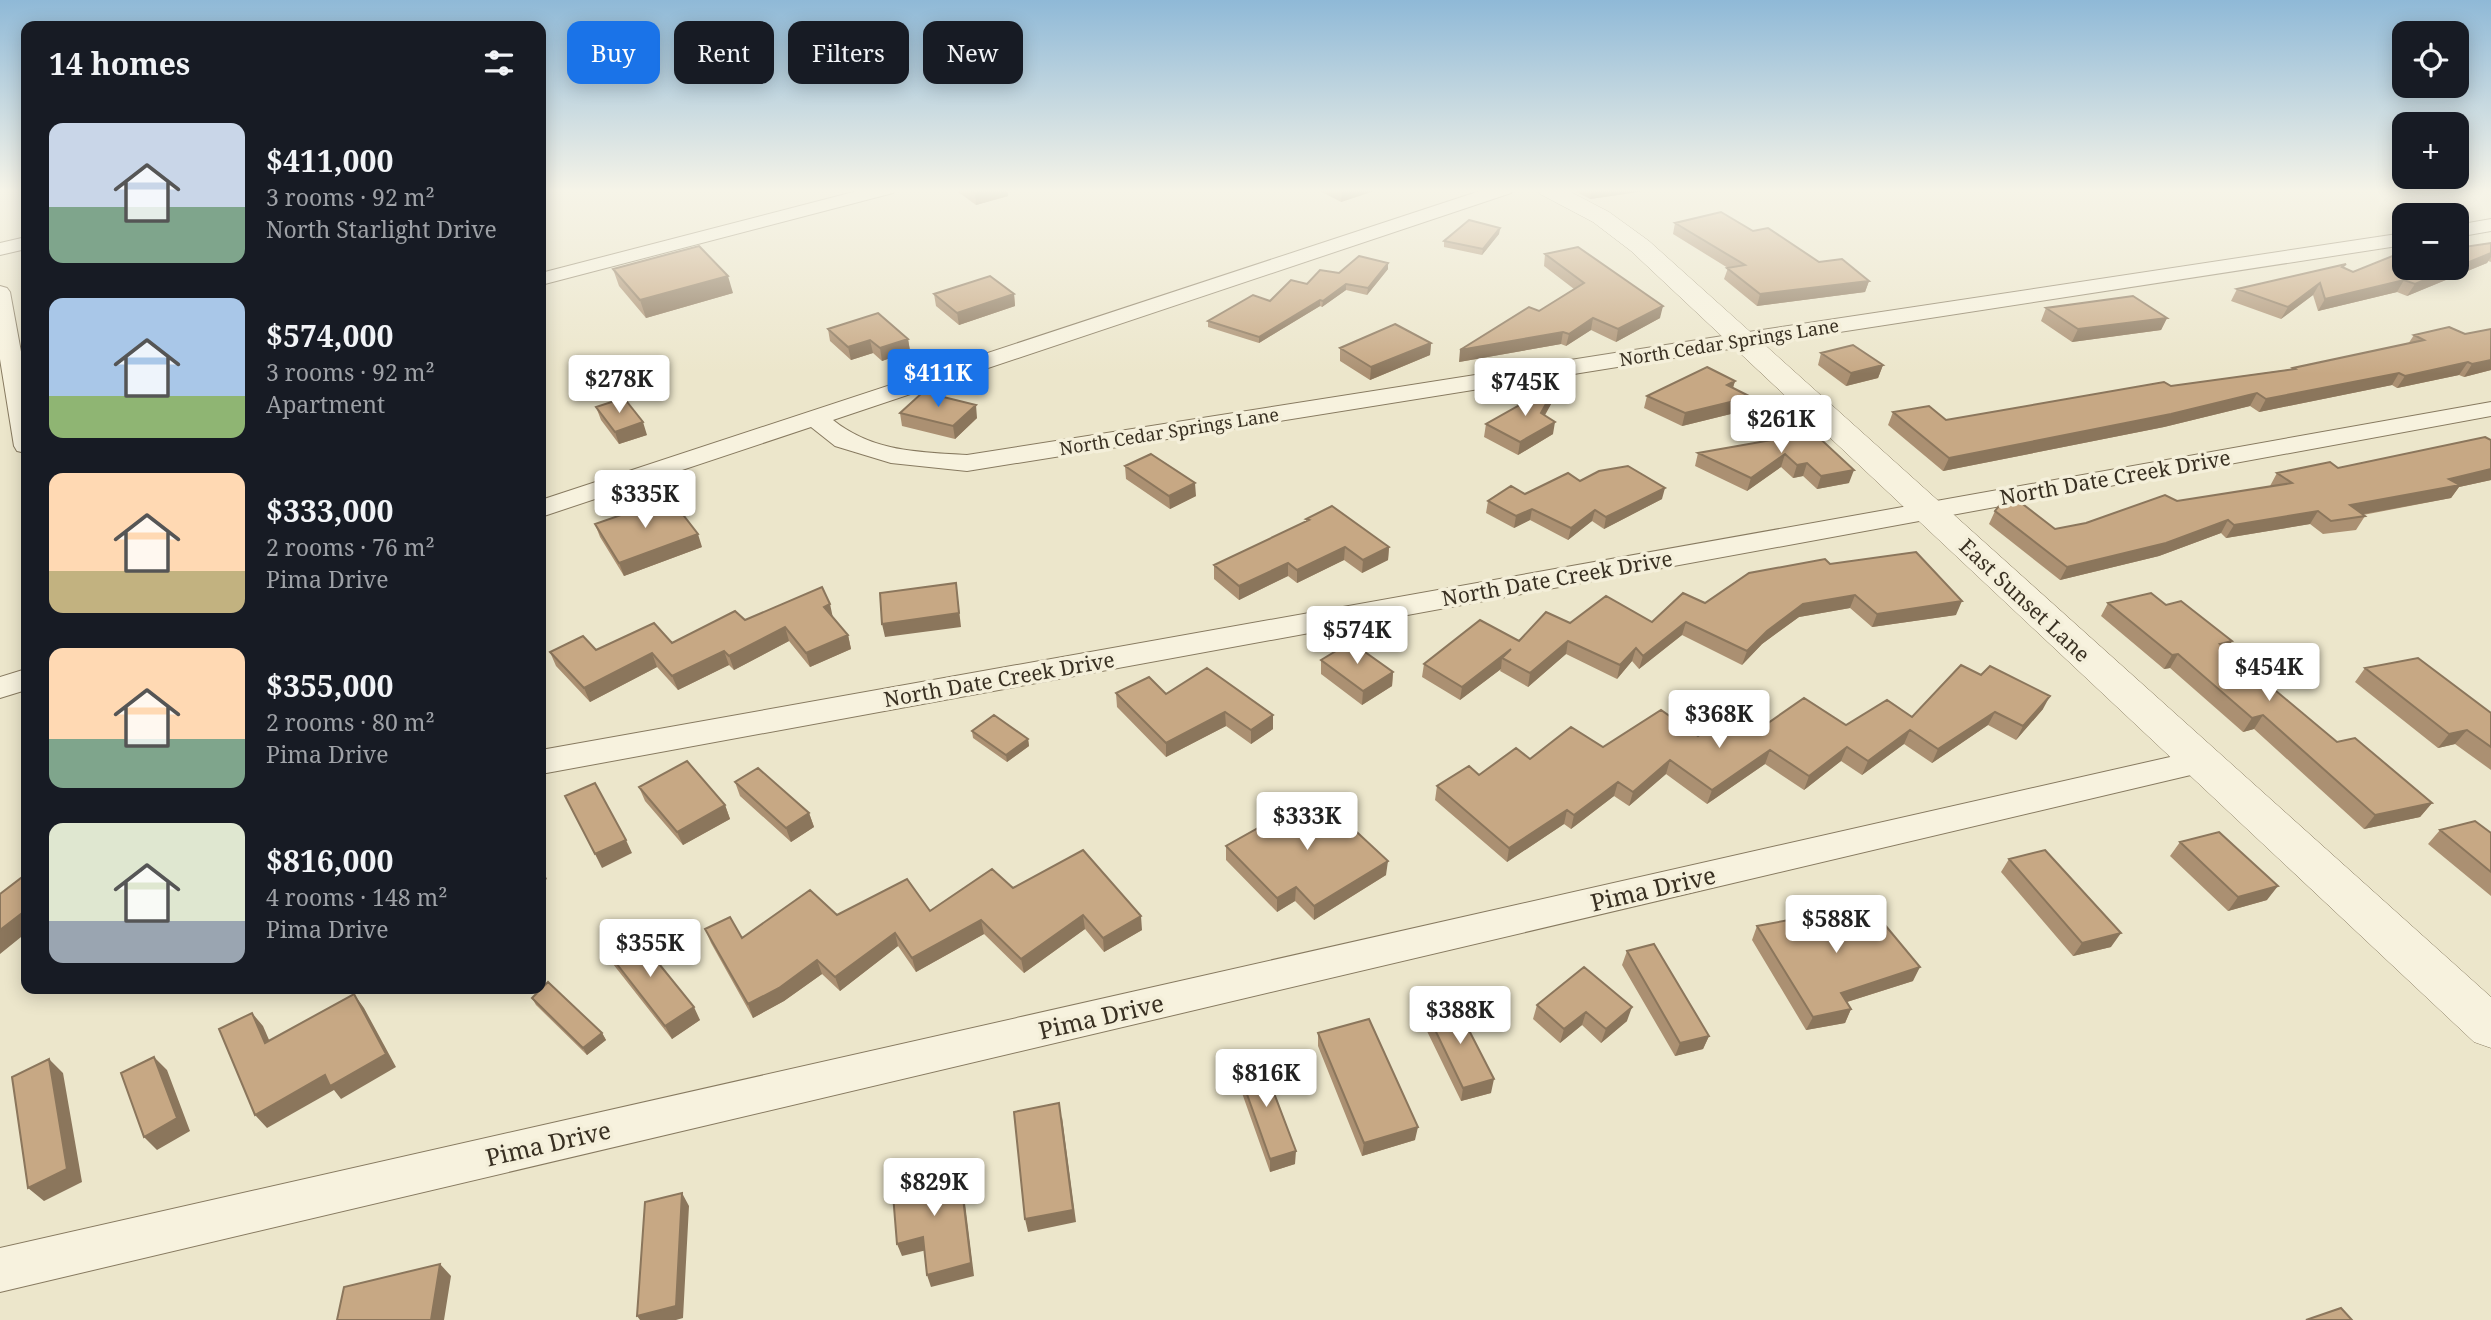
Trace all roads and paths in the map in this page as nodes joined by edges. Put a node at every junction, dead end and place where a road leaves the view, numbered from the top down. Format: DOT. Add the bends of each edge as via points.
graph roads {
  1 [pos="650,251"];
  2 [pos="1319,251"];
  3 [pos="1645,251"];
  4 [pos="2328,251"];
  5 [pos="546,278"];
  6 [pos="0,292"];
  7 [pos="1742,340"];
  8 [pos="2491,409"];
  9 [pos="16,417"];
  10 [pos="815,418"];
  11 [pos="546,507"];
  12 [pos="1928,511"];
  13 [pos="21,682"];
  14 [pos="0,688"];
  15 [pos="546,761"];
  16 [pos="2201,762"];
  17 [pos="2491,1027"];
  18 [pos="0,1270"];
  1 -- 5 [label="street"];
  2 -- 10 [label="street"];
  3 -- 7 [label="street, East Sunset Lane"];
  4 -- 7 [label="street, North Cedar Springs Lane"];
  6 -- 9 [label="street"];
  7 -- 10 [label="street, North Cedar Springs Lane" via="967,463 900,458 844,441"];
  7 -- 12 [label="street, East Sunset Lane"];
  8 -- 12 [label="street, North Date Creek Drive"];
  10 -- 11 [label="street"];
  12 -- 15 [label="street, North Date Creek Drive"];
  12 -- 16 [label="street, East Sunset Lane"];
  13 -- 14 [label="street"];
  16 -- 17 [label="street, East Sunset Lane"];
  16 -- 18 [label="street, Pima Drive"];
}
